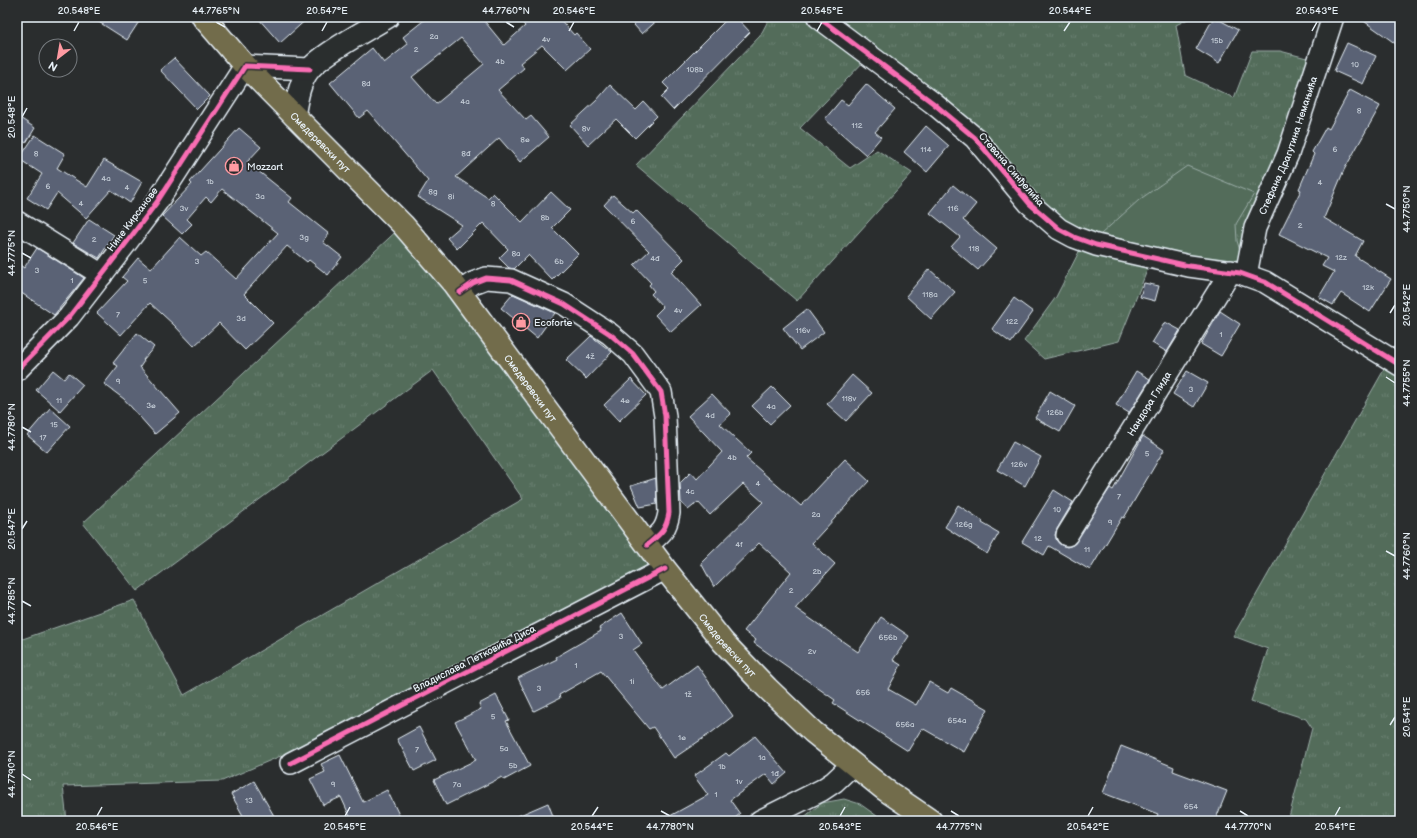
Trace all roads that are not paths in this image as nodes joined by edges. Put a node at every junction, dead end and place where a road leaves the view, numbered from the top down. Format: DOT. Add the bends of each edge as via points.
graph roads {
  1 [pos="203,17"];
  2 [pos="388,17"];
  3 [pos="818,17"];
  4 [pos="1333,17"];
  5 [pos="245,66"];
  6 [pos="310,69"];
  7 [pos="294,116"];
  8 [pos="17,222"];
  9 [pos="1239,273"];
  10 [pos="102,275"];
  11 [pos="460,292"];
  12 [pos="1400,365"];
  13 [pos="17,370"];
  14 [pos="1067,535"];
  15 [pos="647,545"];
  16 [pos="665,569"];
  17 [pos="291,763"];
  18 [pos="852,765"];
  19 [pos="760,821"];
  20 [pos="931,821"];
  1 -- 5 [label="main road, Смедеревски пут"];
  2 -- 6 [label="street"];
  3 -- 9 [label="street, Стевана Синђелића" via="933,103 975,138 1029,203 1059,229 1079,239 1116,250 1189,266"];
  4 -- 9 [label="street, Стефана Драгутина Немањића" via="1288,154 1255,228"];
  5 -- 6 [label="street"];
  5 -- 7 [label="main road, Смедеревски пут"];
  5 -- 10 [label="street, Нине Кирсанове" via="157,202"];
  6 -- 7 [label="street" via="299,91"];
  7 -- 11 [label="main road, Смедеревски пут" via="403,225"];
  8 -- 10 [label="street"];
  9 -- 12 [label="street, Стевана Синђелића" via="1272,286"];
  9 -- 14 [label="street, Нандора Глида"];
  10 -- 13 [label="street, Нине Кирсанове" via="70,317"];
  11 -- 15 [label="main road, Смедеревски пут"];
  11 -- 15 [label="street" via="486,278 511,280 564,304 590,320 633,354 643,366 661,392 665,416 669,513 667,526"];
  15 -- 16 [label="main road, Смедеревски пут"];
  16 -- 17 [label="street, Владислава Петковића Диса"];
  16 -- 18 [label="main road, Смедеревски пут" via="706,622 761,682"];
  18 -- 19 [label="street" via="822,790"];
  18 -- 20 [label="main road, Смедеревски пут"];
}
